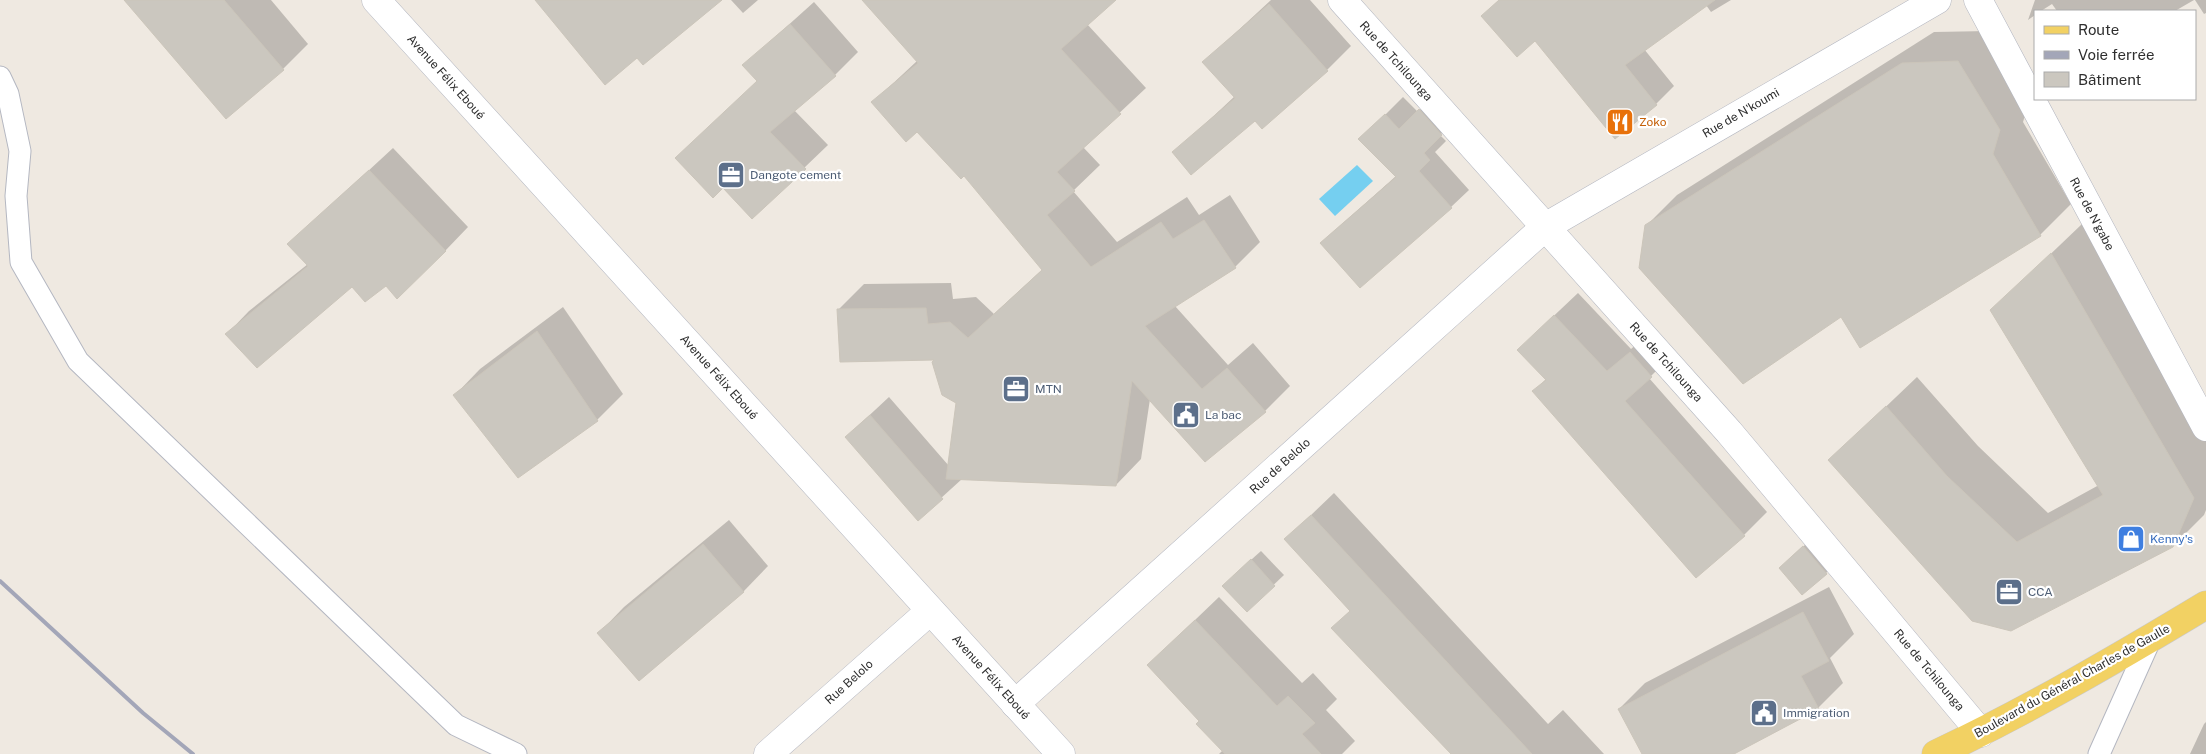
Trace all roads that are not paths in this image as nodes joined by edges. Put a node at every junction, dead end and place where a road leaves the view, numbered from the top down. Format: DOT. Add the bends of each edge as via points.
graph roads {
  1 [pos="376,0"];
  2 [pos="1342,0"];
  3 [pos="1937,0"];
  4 [pos="1978,0"];
  5 [pos="0,77"];
  6 [pos="1545,227"];
  7 [pos="2206,427"];
  8 [pos="2206,605"];
  9 [pos="930,611"];
  10 [pos="2151,638"];
  11 [pos="1015,704"];
  12 [pos="1981,732"];
  13 [pos="516,754"];
  14 [pos="768,754"];
  15 [pos="1061,754"];
  16 [pos="1936,754"];
  17 [pos="2099,754"];
  1 -- 9 [label="street, Avenue Félix Eboué"];
  2 -- 6 [label="street, Rue de Tchilounga"];
  3 -- 6 [label="street, Rue de N'koumi"];
  4 -- 7 [label="street, Rue de N'gabe"];
  5 -- 13 [label="lane" via="8,94 20,151 16,196 20,262 78,361 456,725"];
  6 -- 11 [label="street, Rue de Belolo"];
  6 -- 12 [label="street, Rue de Tchilounga" via="1729,432"];
  8 -- 10 [label="main road, Boulevard du Général Charles de Gaulle"];
  9 -- 11 [label="street, Avenue Félix Eboué"];
  9 -- 14 [label="street, Rue Belolo"];
  10 -- 12 [label="main road, Boulevard du Général Charles de Gaulle"];
  10 -- 17 [label="lane"];
  11 -- 15 [label="street, Avenue Félix Eboué"];
  12 -- 16 [label="main road, Boulevard du Général Charles de Gaulle"];
}
